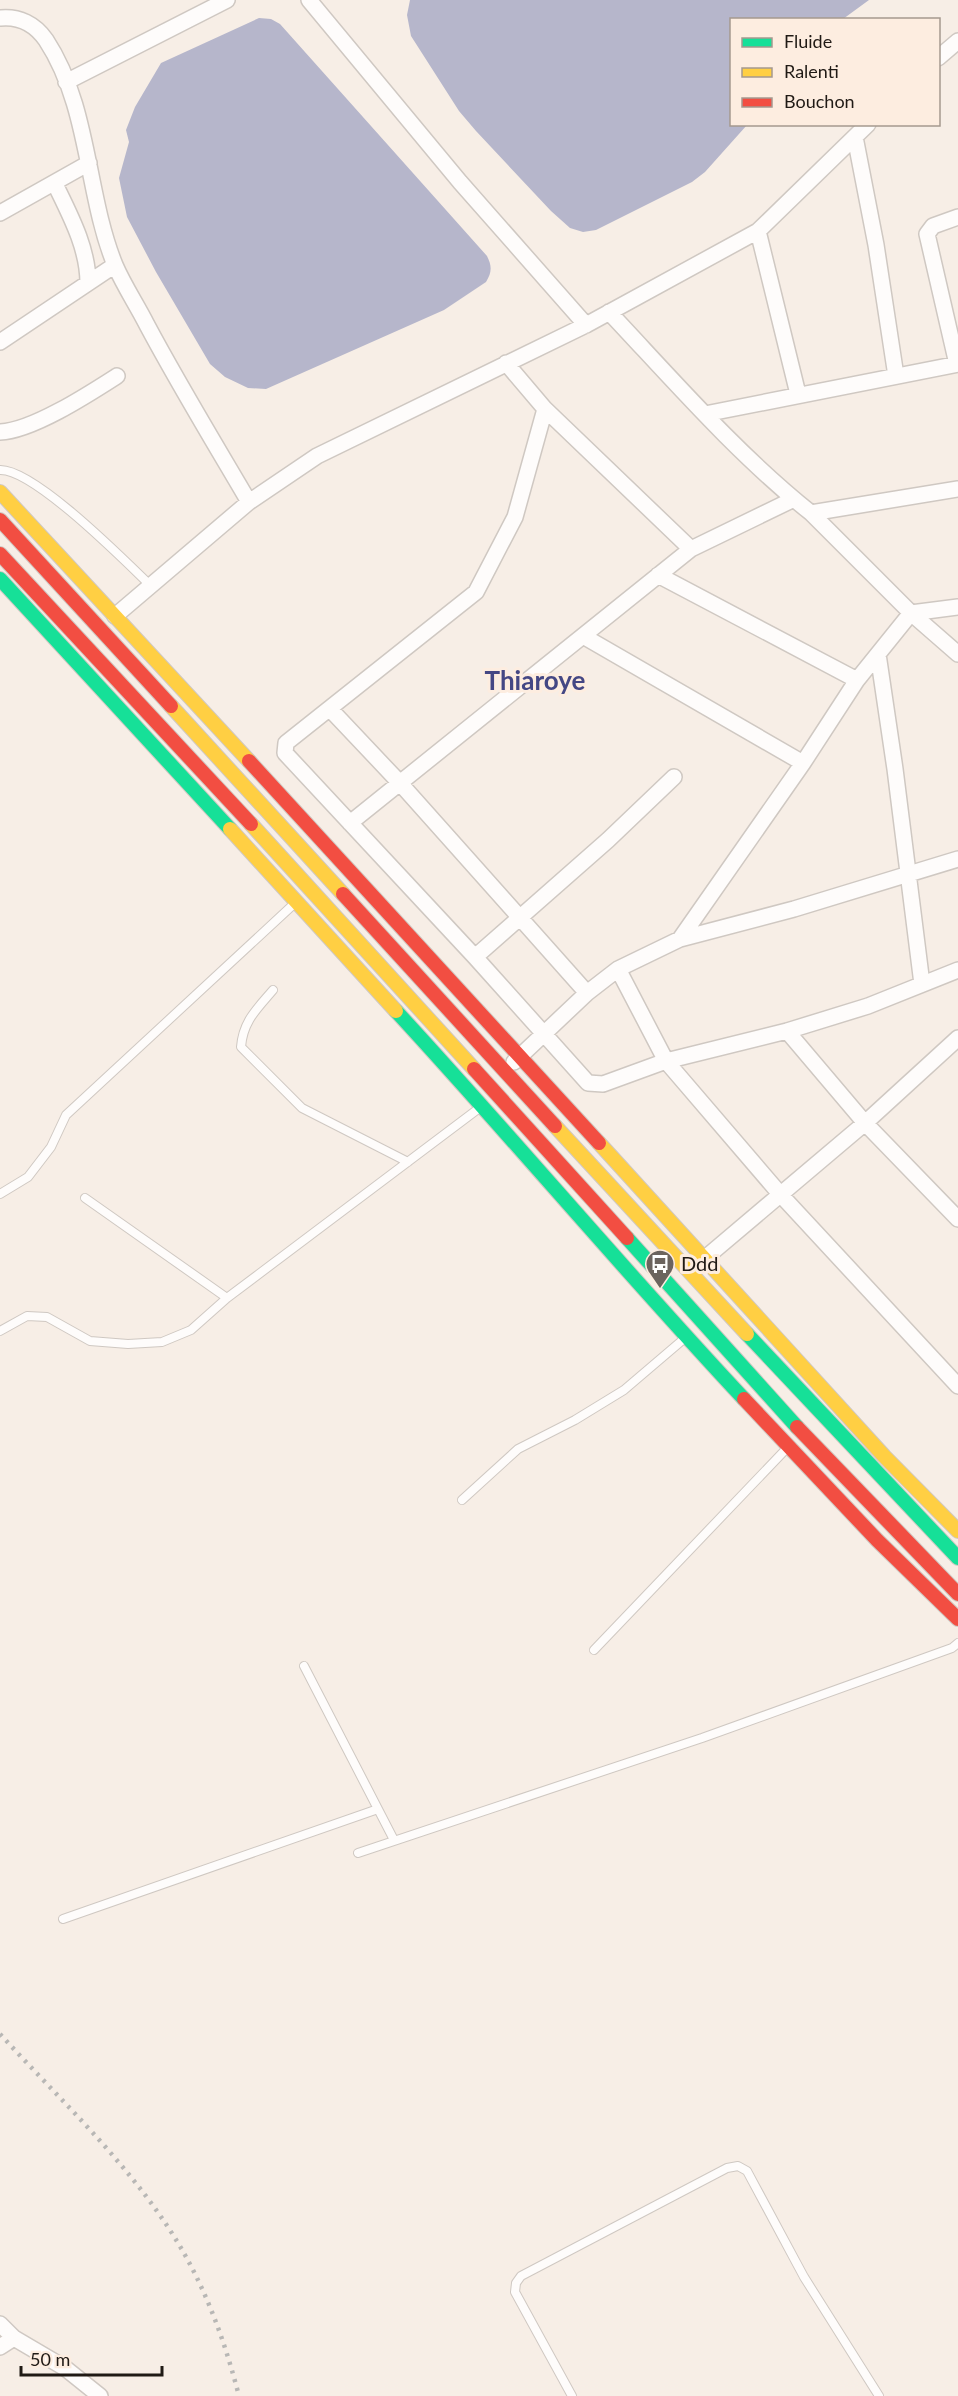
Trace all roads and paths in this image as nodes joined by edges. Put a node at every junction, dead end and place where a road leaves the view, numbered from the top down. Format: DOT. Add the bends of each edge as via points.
graph roads {
  1 [pos="226,0"];
  2 [pos="309,0"];
  3 [pos="0,18"];
  4 [pos="958,41"];
  5 [pos="940,57"];
  6 [pos="66,82"];
  7 [pos="866,126"];
  8 [pos="855,137"];
  9 [pos="89,163"];
  10 [pos="55,184"];
  11 [pos="0,213"];
  12 [pos="958,217"];
  13 [pos="758,231"];
  14 [pos="115,265"];
  15 [pos="88,282"];
  16 [pos="609,312"];
  17 [pos="586,326"];
  18 [pos="0,342"];
  19 [pos="506,363"];
  20 [pos="957,364"];
  21 [pos="117,376"];
  22 [pos="896,376"];
  23 [pos="798,394"];
  24 [pos="545,409"];
  25 [pos="705,414"];
  26 [pos="0,432"];
  27 [pos="0,470"];
  28 [pos="958,489"];
  29 [pos="0,492"];
  30 [pos="794,499"];
  31 [pos="249,502"];
  32 [pos="811,513"];
  33 [pos="0,520"];
  34 [pos="691,549"];
  35 [pos="0,554"];
  36 [pos="658,574"];
  37 [pos="0,579"];
  38 [pos="150,585"];
  39 [pos="958,608"];
  40 [pos="911,613"];
  41 [pos="115,616"];
  42 [pos="583,636"];
  43 [pos="878,654"];
  44 [pos="958,654"];
  45 [pos="150,655"];
  46 [pos="136,668"];
  47 [pos="857,680"];
  48 [pos="330,709"];
  49 [pos="803,762"];
  50 [pos="674,777"];
  51 [pos="399,782"];
  52 [pos="350,824"];
  53 [pos="958,859"];
  54 [pos="908,876"];
  55 [pos="311,890"];
  56 [pos="297,901"];
  57 [pos="521,918"];
  58 [pos="680,939"];
  59 [pos="475,957"];
  60 [pos="618,969"];
  61 [pos="958,970"];
  62 [pos="922,984"];
  63 [pos="273,990"];
  64 [pos="588,993"];
  65 [pos="787,1031"];
  66 [pos="543,1034"];
  67 [pos="958,1038"];
  68 [pos="520,1057"];
  69 [pos="666,1061"];
  70 [pos="503,1072"];
  71 [pos="496,1095"];
  72 [pos="483,1105"];
  73 [pos="865,1123"];
  74 [pos="408,1162"];
  75 [pos="0,1194"];
  76 [pos="780,1194"];
  77 [pos="85,1198"];
  78 [pos="958,1219"];
  79 [pos="704,1259"];
  80 [pos="688,1272"];
  81 [pos="227,1298"];
  82 [pos="0,1331"];
  83 [pos="687,1337"];
  84 [pos="958,1386"];
  85 [pos="802,1433"];
  86 [pos="789,1446"];
  87 [pos="884,1456"];
  88 [pos="871,1467"];
  89 [pos="462,1500"];
  90 [pos="958,1531"];
  91 [pos="958,1558"];
  92 [pos="958,1594"];
  93 [pos="958,1619"];
  94 [pos="958,1643"];
  95 [pos="594,1650"];
  96 [pos="304,1666"];
  97 [pos="378,1809"];
  98 [pos="394,1840"];
  99 [pos="358,1852"];
  100 [pos="63,1919"];
  101 [pos="0,2324"];
  102 [pos="14,2338"];
  103 [pos="0,2347"];
  104 [pos="100,2396"];
  105 [pos="572,2396"];
  106 [pos="879,2396"];
  1 -- 6 [label="street"];
  2 -- 17 [label="street"];
  3 -- 6 [label="street" via="26,21 39,32"];
  4 -- 5 [label="street"];
  6 -- 9 [label="street"];
  7 -- 8 [label="street"];
  8 -- 13 [label="street"];
  8 -- 22 [label="street"];
  9 -- 10 [label="street"];
  9 -- 14 [label="street"];
  10 -- 11 [label="street"];
  10 -- 15 [label="street" via="88,264"];
  12 -- 20 [label="street" via="933,226 927,234"];
  13 -- 16 [label="street"];
  13 -- 23 [label="street"];
  14 -- 15 [label="street"];
  14 -- 31 [label="street"];
  15 -- 18 [label="street"];
  16 -- 17 [label="street"];
  16 -- 25 [label="street"];
  17 -- 19 [label="street"];
  19 -- 24 [label="street"];
  19 -- 31 [label="street" via="317,456"];
  20 -- 22 [label="street"];
  21 -- 26 [label="street" via="75,402 16,430"];
  22 -- 23 [label="street"];
  23 -- 25 [label="street"];
  24 -- 34 [label="street"];
  24 -- 48 [label="street" via="515,517 476,592"];
  25 -- 30 [label="street"];
  27 -- 38 [label="lane" via="36,485"];
  28 -- 32 [label="street"];
  29 -- 41 [label="main road"];
  30 -- 32 [label="street"];
  30 -- 34 [label="street"];
  31 -- 38 [label="street"];
  32 -- 40 [label="street"];
  33 -- 46 [label="main road"];
  34 -- 36 [label="street"];
  35 -- 55 [label="main road"];
  36 -- 42 [label="street"];
  36 -- 47 [label="street"];
  37 -- 56 [label="main road"];
  38 -- 41 [label="street"];
  39 -- 40 [label="street"];
  40 -- 43 [label="street"];
  40 -- 44 [label="street"];
  41 -- 45 [label="main road"];
  42 -- 49 [label="street"];
  42 -- 51 [label="street"];
  43 -- 47 [label="street"];
  43 -- 54 [label="street"];
  45 -- 46 [label="main road"];
  45 -- 68 [label="main road"];
  46 -- 70 [label="main road"];
  47 -- 49 [label="street"];
  48 -- 51 [label="street"];
  48 -- 52 [label="street" via="286,743 285,753"];
  49 -- 58 [label="street"];
  50 -- 57 [label="street"];
  51 -- 52 [label="street"];
  51 -- 57 [label="street"];
  52 -- 59 [label="street"];
  53 -- 54 [label="street"];
  54 -- 58 [label="street"];
  54 -- 62 [label="street"];
  55 -- 56 [label="lane"];
  55 -- 71 [label="main road"];
  56 -- 72 [label="main road"];
  56 -- 75 [label="lane" via="66,1114 51,1148 28,1177"];
  57 -- 59 [label="street"];
  57 -- 64 [label="street"];
  58 -- 60 [label="street"];
  59 -- 66 [label="street"];
  60 -- 64 [label="street"];
  60 -- 69 [label="street"];
  61 -- 62 [label="street"];
  62 -- 65 [label="street" via="868,1006"];
  63 -- 74 [label="lane" via="250,1017 242,1032 241,1047 302,1108"];
  64 -- 66 [label="street"];
  65 -- 69 [label="street"];
  65 -- 73 [label="street"];
  66 -- 68 [label="street"];
  66 -- 69 [label="street" via="588,1083 595,1085"];
  67 -- 73 [label="street"];
  68 -- 70 [label="street"];
  68 -- 79 [label="main road"];
  69 -- 76 [label="street"];
  70 -- 80 [label="main road"];
  71 -- 72 [label="lane"];
  71 -- 85 [label="main road"];
  72 -- 74 [label="lane"];
  72 -- 83 [label="main road"];
  73 -- 76 [label="street"];
  73 -- 78 [label="street"];
  74 -- 81 [label="lane"];
  76 -- 79 [label="street"];
  76 -- 84 [label="street"];
  77 -- 81 [label="lane"];
  79 -- 80 [label="street"];
  79 -- 87 [label="main road"];
  80 -- 88 [label="main road"];
  81 -- 82 [label="lane" via="191,1330 162,1342 90,1341 47,1317 27,1316"];
  83 -- 86 [label="main road"];
  83 -- 89 [label="lane" via="624,1390 518,1449"];
  85 -- 86 [label="lane"];
  85 -- 92 [label="main road"];
  86 -- 93 [label="main road"];
  86 -- 95 [label="lane"];
  87 -- 88 [label="main road"];
  87 -- 90 [label="main road"];
  88 -- 91 [label="main road"];
  94 -- 98 [label="lane" via="702,1738"];
  96 -- 97 [label="lane"];
  97 -- 98 [label="lane"];
  97 -- 100 [label="lane"];
  98 -- 99 [label="lane"];
  101 -- 102 [label="street"];
  102 -- 103 [label="street"];
  102 -- 104 [label="street" via="65,2368"];
  105 -- 106 [label="lane" via="515,2292 521,2276 727,2168 738,2166 747,2171 804,2277"];
}
